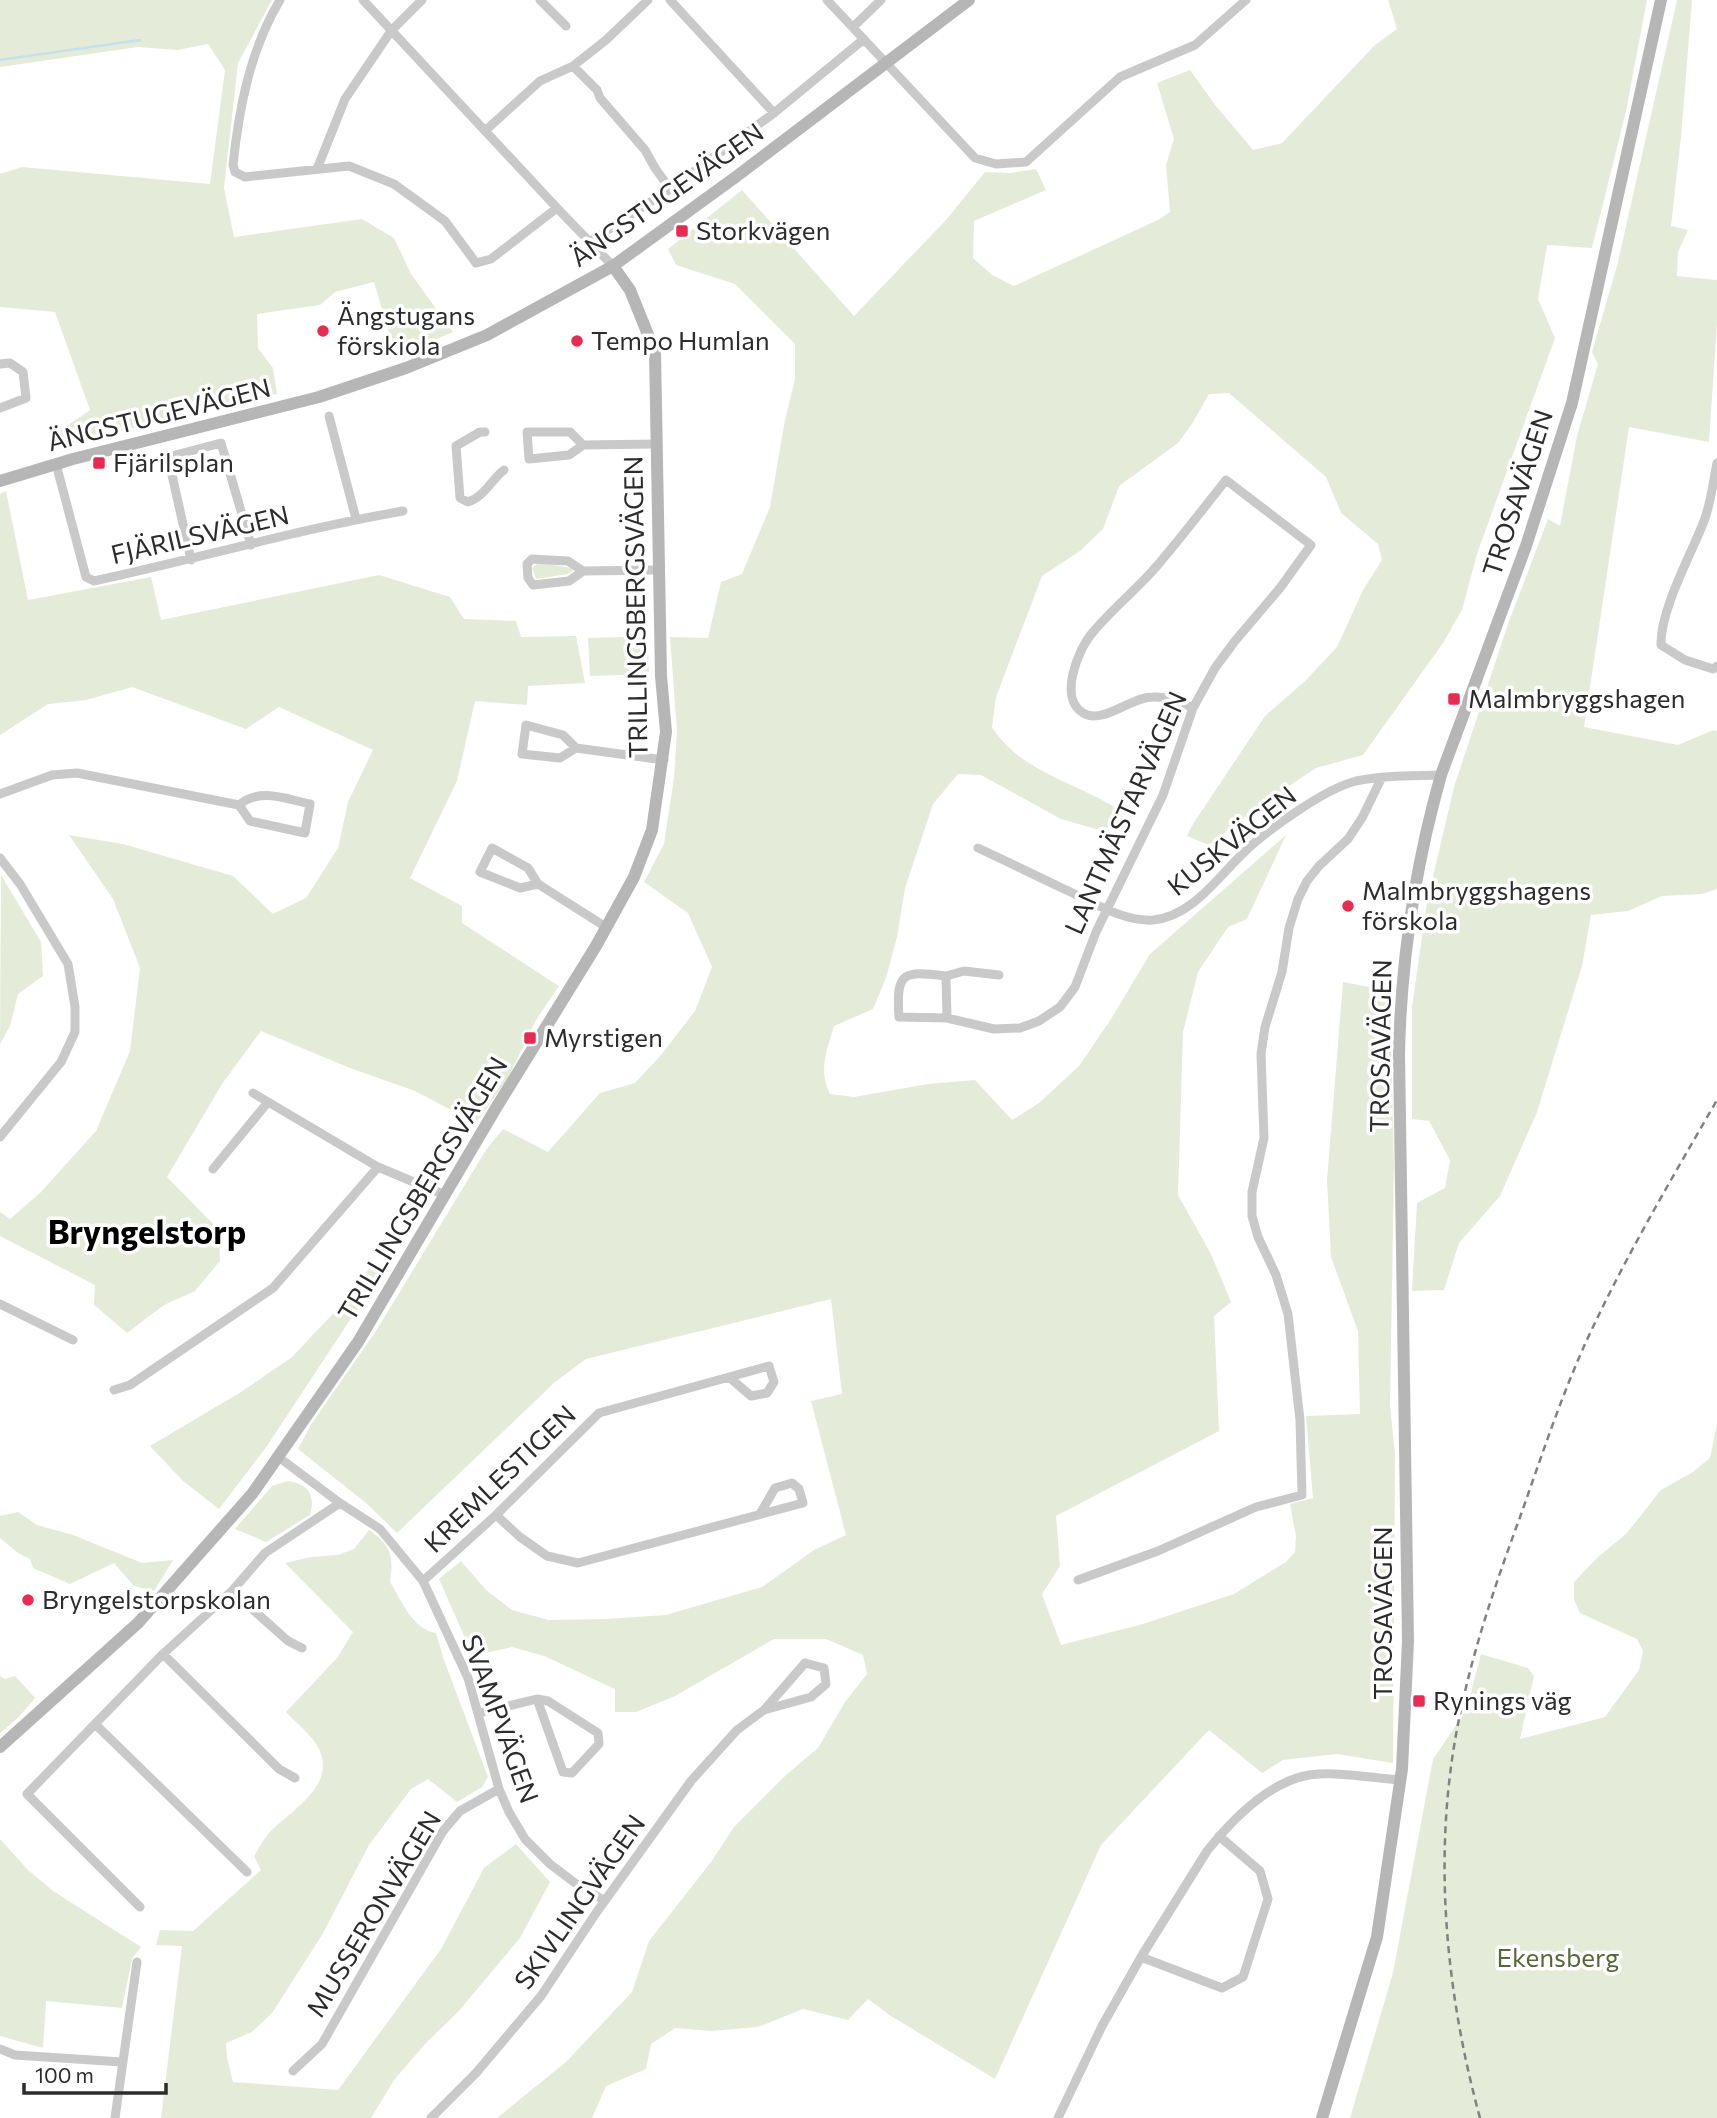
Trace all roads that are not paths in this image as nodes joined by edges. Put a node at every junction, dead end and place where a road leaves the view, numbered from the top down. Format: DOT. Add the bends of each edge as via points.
graph roads {
  1 [pos="280,0"];
  2 [pos="363,0"];
  3 [pos="422,0"];
  4 [pos="540,0"];
  5 [pos="648,0"];
  6 [pos="670,0"];
  7 [pos="881,0"];
  8 [pos="969,0"];
  9 [pos="1246,0"];
  10 [pos="1661,0"];
  11 [pos="830,1"];
  12 [pos="566,26"];
  13 [pos="853,27"];
  14 [pos="391,31"];
  15 [pos="864,39"];
  16 [pos="885,63"];
  17 [pos="573,66"];
  18 [pos="774,113"];
  19 [pos="486,131"];
  20 [pos="317,169"];
  21 [pos="670,189"];
  22 [pos="556,208"];
  23 [pos="591,241"];
  24 [pos="613,266"];
  25 [pos="0,365"];
  26 [pos="0,408"];
  27 [pos="329,416"];
  28 [pos="485,432"];
  29 [pos="656,444"];
  30 [pos="583,445"];
  31 [pos="1717,463"];
  32 [pos="56,464"];
  33 [pos="503,470"];
  34 [pos="0,481"];
  35 [pos="404,511"];
  36 [pos="356,519"];
  37 [pos="251,545"];
  38 [pos="191,560"];
  39 [pos="659,570"];
  40 [pos="583,571"];
  41 [pos="1715,668"];
  42 [pos="1193,708"];
  43 [pos="576,748"];
  44 [pos="664,760"];
  45 [pos="1441,775"];
  46 [pos="1382,777"];
  47 [pos="0,794"];
  48 [pos="239,805"];
  49 [pos="978,848"];
  50 [pos="0,859"];
  51 [pos="538,884"];
  52 [pos="1107,909"];
  53 [pos="606,927"];
  54 [pos="999,975"];
  55 [pos="946,976"];
  56 [pos="947,1018"];
  57 [pos="254,1093"];
  58 [pos="268,1102"];
  59 [pos="0,1137"];
  60 [pos="378,1167"];
  61 [pos="213,1169"];
  62 [pos="445,1195"];
  63 [pos="0,1304"];
  64 [pos="73,1340"];
  65 [pos="729,1377"];
  66 [pos="114,1390"];
  67 [pos="277,1456"];
  68 [pos="340,1503"];
  69 [pos="760,1514"];
  70 [pos="496,1515"];
  71 [pos="1078,1580"];
  72 [pos="424,1581"];
  73 [pos="232,1591"];
  74 [pos="302,1648"];
  75 [pos="163,1654"];
  76 [pos="537,1699"];
  77 [pos="764,1710"];
  78 [pos="479,1713"];
  79 [pos="95,1724"];
  80 [pos="0,1747"];
  81 [pos="295,1778"];
  82 [pos="1401,1780"];
  83 [pos="499,1789"];
  84 [pos="1219,1836"];
  85 [pos="247,1872"];
  86 [pos="605,1901"];
  87 [pos="140,1908"];
  88 [pos="1141,1957"];
  89 [pos="137,1962"];
  90 [pos="0,2049"];
  91 [pos="122,2063"];
  92 [pos="293,2071"];
  93 [pos="115,2118"];
  94 [pos="431,2118"];
  95 [pos="1058,2118"];
  96 [pos="1322,2118"];
  1 -- 20 [label="street" via="244,94 233,165 235,172 245,177"];
  2 -- 14 [label="street"];
  3 -- 14 [label="street"];
  4 -- 12 [label="street"];
  5 -- 17 [label="street"];
  6 -- 18 [label="street"];
  7 -- 13 [label="street"];
  8 -- 16 [label="street, ÄNGSTUGEVÄGEN"];
  9 -- 16 [label="street" via="1195,46 1120,77 1026,162 996,164 975,158"];
  10 -- 45 [label="street, TROSAVÄGEN" via="1572,402 1526,546"];
  11 -- 13 [label="street"];
  13 -- 15 [label="street"];
  14 -- 19 [label="street"];
  14 -- 20 [label="street" via="345,99"];
  15 -- 16 [label="street"];
  15 -- 18 [label="street"];
  16 -- 24 [label="street, ÄNGSTUGEVÄGEN"];
  17 -- 19 [label="street" via="540,81"];
  17 -- 21 [label="street" via="645,150"];
  18 -- 21 [label="street"];
  19 -- 22 [label="street"];
  20 -- 22 [label="street" via="349,166 394,184 445,221 476,262 491,259"];
  21 -- 23 [label="street"];
  22 -- 23 [label="street"];
  23 -- 24 [label="street"];
  24 -- 29 [label="street, TRILLINGSBERGSVÄGEN" via="630,290 655,352"];
  24 -- 32 [label="street, ÄNGSTUGEVÄGEN" via="486,335 406,368 319,397"];
  25 -- 26 [label="street" via="10,363 23,372 26,398"];
  27 -- 36 [label="street"];
  28 -- 33 [label="street" via="456,446 460,498 468,502 480,496"];
  29 -- 30 [label="street"];
  29 -- 39 [label="street, TRILLINGSBERGSVÄGEN"];
  30 -- 30 [label="street" via="569,455 529,459 527,432 570,432"];
  31 -- 41 [label="street" via="1705,519 1661,636 1661,645 1685,660"];
  32 -- 34 [label="street, ÄNGSTUGEVÄGEN"];
  32 -- 38 [label="street, FJÄRILSVÄGEN" via="86,577 94,581"];
  35 -- 36 [label="street, FJÄRILSVÄGEN"];
  36 -- 37 [label="street, FJÄRILSVÄGEN"];
  37 -- 38 [label="street, FJÄRILSVÄGEN"];
  37 -- 38 [label="street" via="221,443 167,457"];
  39 -- 40 [label="street"];
  39 -- 44 [label="street, TRILLINGSBERGSVÄGEN"];
  40 -- 40 [label="street" via="569,581 533,584 527,564 531,559 568,561"];
  42 -- 42 [label="street, LANTMÄSTARVÄGEN" via="1215,668 1311,545 1226,480 1144,581 1090,634 1070,690 1072,702 1091,716 1151,696"];
  42 -- 52 [label="street, LANTMÄSTARVÄGEN" via="1163,795"];
  43 -- 43 [label="street" via="560,758 522,754 526,725 562,735"];
  43 -- 44 [label="street"];
  44 -- 53 [label="street, TRILLINGSBERGSVÄGEN" via="652,830 634,877"];
  45 -- 46 [label="street, KUSKVÄGEN"];
  45 -- 82 [label="street, TROSAVÄGEN" via="1418,872 1401,996 1408,1641"];
  46 -- 52 [label="street, KUSKVÄGEN" via="1353,782 1287,818 1251,846 1197,900 1174,915 1152,920"];
  46 -- 71 [label="street" via="1348,839 1319,866 1298,899 1261,1054 1264,1138 1252,1192 1252,1216 1288,1314 1299,1409 1302,1495 1256,1507"];
  47 -- 48 [label="street" via="52,775 77,773"];
  48 -- 48 [label="street" via="262,794 310,804 305,833 250,821"];
  49 -- 52 [label="street, KUSKVÄGEN"];
  50 -- 59 [label="street" via="68,964 75,1031 61,1062"];
  51 -- 51 [label="street" via="520,888 480,872 492,848 528,868"];
  51 -- 53 [label="street"];
  52 -- 56 [label="street, LANTMÄSTARVÄGEN" via="1075,987 1060,1007 1040,1021 994,1029"];
  53 -- 62 [label="street, TRILLINGSBERGSVÄGEN"];
  54 -- 55 [label="street, LANTMÄSTARVÄGEN" via="964,971"];
  55 -- 56 [label="street"];
  55 -- 56 [label="street, LANTMÄSTARVÄGEN" via="914,973 900,982 897,990 899,1017"];
  57 -- 58 [label="street"];
  58 -- 60 [label="street"];
  58 -- 61 [label="street"];
  60 -- 62 [label="street"];
  60 -- 66 [label="street" via="273,1288 130,1385"];
  62 -- 67 [label="street, TRILLINGSBERGSVÄGEN" via="358,1342"];
  63 -- 64 [label="street"];
  65 -- 65 [label="street, KREMLESTIGEN" via="769,1366 774,1382 767,1393 751,1396"];
  65 -- 70 [label="street, KREMLESTIGEN" via="599,1413"];
  67 -- 68 [label="street, SVAMPVÄGEN"];
  67 -- 80 [label="street, TRILLINGSBERGSVÄGEN" via="252,1494 138,1623"];
  68 -- 72 [label="street, SVAMPVÄGEN" via="380,1529"];
  68 -- 73 [label="street" via="265,1553"];
  69 -- 69 [label="street" via="775,1488 792,1483 799,1489 803,1503"];
  69 -- 70 [label="street" via="578,1563 547,1556"];
  70 -- 72 [label="street, KREMLESTIGEN"];
  72 -- 78 [label="street, SVAMPVÄGEN"];
  73 -- 74 [label="street"];
  73 -- 75 [label="street"];
  75 -- 79 [label="street"];
  75 -- 81 [label="street" via="279,1769"];
  76 -- 76 [label="street" via="598,1733 599,1744 572,1773 563,1772"];
  76 -- 78 [label="street"];
  77 -- 77 [label="street, SKIVLINGVÄGEN" via="805,1662 824,1668 826,1684 811,1697"];
  77 -- 86 [label="street, SKIVLINGVÄGEN" via="737,1730 691,1781"];
  78 -- 83 [label="street, SVAMPVÄGEN"];
  79 -- 85 [label="street"];
  79 -- 87 [label="street" via="27,1794"];
  82 -- 84 [label="street" via="1322,1774 1292,1780 1274,1788"];
  82 -- 96 [label="street, TROSAVÄGEN" via="1377,1937"];
  83 -- 86 [label="street, SVAMPVÄGEN" via="525,1839 558,1870"];
  83 -- 92 [label="street, MUSSERONVÄGEN" via="460,1811 443,1831 322,2044"];
  84 -- 88 [label="street"];
  84 -- 88 [label="street" via="1260,1871 1268,1899 1243,1977 1222,1988"];
  86 -- 94 [label="street, SKIVLINGVÄGEN" via="533,2006"];
  88 -- 95 [label="street" via="1102,2025"];
  89 -- 91 [label="street"];
  90 -- 91 [label="street" via="15,2055"];
  91 -- 93 [label="street"];
}
